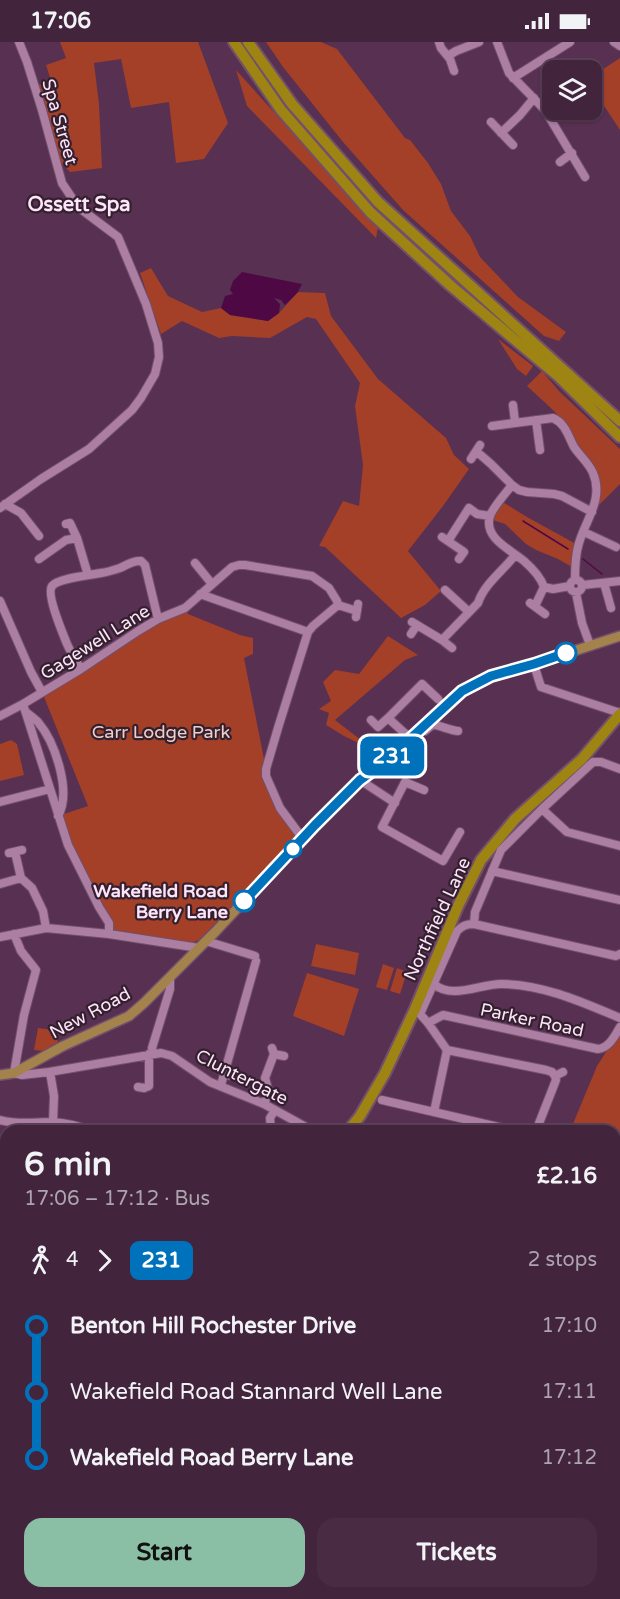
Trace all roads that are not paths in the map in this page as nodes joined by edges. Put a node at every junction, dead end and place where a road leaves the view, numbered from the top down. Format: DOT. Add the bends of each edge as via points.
graph roads {
  1 [pos="19,42"];
  2 [pos="234,42"];
  3 [pos="248,42"];
  4 [pos="439,42"];
  5 [pos="479,42"];
  6 [pos="497,42"];
  7 [pos="570,42"];
  8 [pos="614,42"];
  9 [pos="620,46"];
  10 [pos="448,56"];
  11 [pos="454,71"];
  12 [pos="513,78"];
  13 [pos="534,98"];
  14 [pos="491,122"];
  15 [pos="501,133"];
  16 [pos="513,145"];
  17 [pos="572,153"];
  18 [pos="560,162"];
  19 [pos="585,177"];
  20 [pos="513,405"];
  21 [pos="539,419"];
  22 [pos="515,422"];
  23 [pos="620,422"];
  24 [pos="492,426"];
  25 [pos="620,437"];
  26 [pos="540,450"];
  27 [pos="471,459"];
  28 [pos="512,485"];
  29 [pos="2,506"];
  30 [pos="592,512"];
  31 [pos="490,516"];
  32 [pos="66,524"];
  33 [pos="584,532"];
  34 [pos="39,536"];
  35 [pos="77,538"];
  36 [pos="616,547"];
  37 [pos="515,555"];
  38 [pos="39,559"];
  39 [pos="459,559"];
  40 [pos="196,562"];
  41 [pos="88,575"];
  42 [pos="620,581"];
  43 [pos="572,583"];
  44 [pos="604,583"];
  45 [pos="212,584"];
  46 [pos="583,585"];
  47 [pos="544,587"];
  48 [pos="445,590"];
  49 [pos="576,593"];
  50 [pos="200,594"];
  51 [pos="0,601"];
  52 [pos="338,605"];
  53 [pos="611,608"];
  54 [pos="357,611"];
  55 [pos="469,612"];
  56 [pos="545,614"];
  57 [pos="158,619"];
  58 [pos="308,632"];
  59 [pos="411,634"];
  60 [pos="620,636"];
  61 [pos="442,640"];
  62 [pos="590,645"];
  63 [pos="452,648"];
  64 [pos="535,668"];
  65 [pos="81,669"];
  66 [pos="42,692"];
  67 [pos="438,699"];
  68 [pos="23,704"];
  69 [pos="27,713"];
  70 [pos="620,713"];
  71 [pos="0,716"];
  72 [pos="388,718"];
  73 [pos="371,720"];
  74 [pos="420,729"];
  75 [pos="458,731"];
  76 [pos="410,738"];
  77 [pos="620,769"];
  78 [pos="360,780"];
  79 [pos="50,789"];
  80 [pos="420,790"];
  81 [pos="548,797"];
  82 [pos="0,802"];
  83 [pos="394,803"];
  84 [pos="542,808"];
  85 [pos="58,816"];
  86 [pos="460,832"];
  87 [pos="303,839"];
  88 [pos="620,846"];
  89 [pos="15,852"];
  90 [pos="492,870"];
  91 [pos="21,878"];
  92 [pos="0,884"];
  93 [pos="620,900"];
  94 [pos="474,924"];
  95 [pos="46,928"];
  96 [pos="14,934"];
  97 [pos="109,934"];
  98 [pos="0,937"];
  99 [pos="203,944"];
  100 [pos="620,954"];
  101 [pos="170,976"];
  102 [pos="434,984"];
  103 [pos="418,1012"];
  104 [pos="620,1018"];
  105 [pos="428,1023"];
  106 [pos="620,1027"];
  107 [pos="447,1050"];
  108 [pos="151,1054"];
  109 [pos="284,1056"];
  110 [pos="50,1072"];
  111 [pos="14,1073"];
  112 [pos="224,1074"];
  113 [pos="0,1075"];
  114 [pos="240,1078"];
  115 [pos="221,1085"];
  116 [pos="138,1087"];
  117 [pos="382,1100"];
  118 [pos="264,1104"];
  119 [pos="275,1110"];
  120 [pos="434,1112"];
  121 [pos="0,1120"];
  122 [pos="53,1122"];
  123 [pos="15,1125"];
  124 [pos="34,1125"];
  125 [pos="62,1125"];
  126 [pos="271,1125"];
  127 [pos="300,1125"];
  128 [pos="353,1125"];
  129 [pos="490,1125"];
  130 [pos="538,1125"];
  1 -- 29 [label="street, Spa Street" via="62,183 78,207 118,237 146,304 159,352 155,374 132,410 89,449"];
  2 -- 25 [label="highway" via="280,110 370,212 558,376"];
  3 -- 23 [label="highway" via="291,104 378,202"];
  4 -- 10 [label="street"];
  5 -- 10 [label="street"];
  6 -- 12 [label="street"];
  7 -- 12 [label="street"];
  8 -- 9 [label="street"];
  10 -- 11 [label="street"];
  12 -- 13 [label="street"];
  13 -- 15 [label="street"];
  13 -- 17 [label="street"];
  14 -- 15 [label="street"];
  15 -- 16 [label="street"];
  17 -- 18 [label="street"];
  17 -- 19 [label="street"];
  20 -- 22 [label="street"];
  21 -- 22 [label="street"];
  21 -- 26 [label="street"];
  21 -- 30 [label="street" via="553,418 561,423 590,467 597,495"];
  22 -- 24 [label="street"];
  27 -- 28 [label="street" via="478,448"];
  28 -- 30 [label="street" via="527,492 562,496"];
  28 -- 31 [label="street"];
  29 -- 34 [label="street" via="21,513"];
  30 -- 33 [label="street"];
  31 -- 37 [label="street" via="490,528 498,542"];
  31 -- 39 [label="street" via="469,508 445,539 464,552"];
  32 -- 35 [label="street" via="70,523"];
  33 -- 36 [label="street"];
  33 -- 43 [label="street" via="576,552"];
  35 -- 38 [label="street" via="66,540"];
  35 -- 41 [label="street"];
  37 -- 47 [label="street" via="531,568"];
  37 -- 55 [label="street"];
  40 -- 45 [label="street"];
  41 -- 57 [label="street" via="141,561"];
  41 -- 65 [label="street" via="59,582 50,589 68,646"];
  42 -- 44 [label="street"];
  43 -- 46 [label="street" via="579,580"];
  43 -- 47 [label="street" via="553,589"];
  43 -- 49 [label="street" via="571,590"];
  44 -- 46 [label="street"];
  44 -- 53 [label="street"];
  45 -- 50 [label="street"];
  45 -- 52 [label="street" via="239,565 312,576 329,588"];
  46 -- 49 [label="street"];
  47 -- 56 [label="street" via="533,605"];
  48 -- 55 [label="street"];
  49 -- 62 [label="street"];
  50 -- 57 [label="street, Gagewell Lane" via="184,609"];
  50 -- 58 [label="street"];
  51 -- 66 [label="street"];
  52 -- 54 [label="street"];
  52 -- 58 [label="street"];
  55 -- 61 [label="street"];
  57 -- 65 [label="street, Gagewell Lane"];
  58 -- 87 [label="street" via="266,776 280,808"];
  59 -- 61 [label="street" via="414,624"];
  60 -- 62 [label="main road, New Road"];
  61 -- 63 [label="street"];
  62 -- 74 [label="main road, New Road" via="479,681"];
  64 -- 70 [label="street" via="541,687"];
  65 -- 66 [label="street, Gagewell Lane"];
  66 -- 68 [label="street, Gagewell Lane"];
  67 -- 72 [label="street" via="422,684"];
  68 -- 69 [label="street"];
  68 -- 71 [label="street, Gagewell Lane"];
  69 -- 79 [label="street"];
  69 -- 85 [label="street" via="45,732 56,755 63,797"];
  70 -- 81 [label="highway, Northfield Lane"];
  72 -- 73 [label="street" via="378,727"];
  72 -- 76 [label="street"];
  74 -- 75 [label="street" via="425,731 436,725"];
  74 -- 76 [label="main road, New Road"];
  76 -- 78 [label="main road, New Road"];
  77 -- 81 [label="street, Northfield Lane" via="597,761"];
  78 -- 83 [label="street"];
  78 -- 87 [label="main road, New Road"];
  79 -- 82 [label="street"];
  79 -- 85 [label="street"];
  80 -- 83 [label="street" via="405,782"];
  81 -- 84 [label="street, Northfield Lane"];
  81 -- 103 [label="highway, Northfield Lane" via="515,819 481,860 458,906"];
  83 -- 86 [label="street" via="382,827 443,861"];
  84 -- 88 [label="street" via="567,831"];
  84 -- 90 [label="street, Northfield Lane" via="501,850"];
  85 -- 97 [label="street" via="68,845 110,923"];
  87 -- 99 [label="main road, New Road"];
  89 -- 91 [label="street"];
  90 -- 93 [label="street"];
  90 -- 94 [label="street, Northfield Lane"];
  91 -- 92 [label="street"];
  91 -- 95 [label="street" via="32,888"];
  94 -- 100 [label="street"];
  94 -- 102 [label="street, Northfield Lane" via="457,931"];
  95 -- 96 [label="street"];
  95 -- 97 [label="street"];
  96 -- 98 [label="street"];
  96 -- 111 [label="street" via="36,970"];
  97 -- 99 [label="street"];
  99 -- 101 [label="main road, New Road"];
  99 -- 112 [label="street" via="255,958"];
  101 -- 108 [label="street" via="170,989"];
  101 -- 111 [label="main road, New Road" via="129,1016"];
  102 -- 103 [label="street, Northfield Lane"];
  102 -- 104 [label="street" via="453,991 492,985 521,986 564,995"];
  103 -- 105 [label="street"];
  103 -- 128 [label="highway, Northfield Lane"];
  105 -- 106 [label="street, Parker Road" via="443,1015 598,1049 610,1043"];
  105 -- 107 [label="street"];
  107 -- 120 [label="street"];
  107 -- 130 [label="street" via="559,1074"];
  108 -- 110 [label="street, Cluntergate"];
  108 -- 115 [label="street, Cluntergate" via="172,1056"];
  108 -- 116 [label="street" via="151,1089"];
  109 -- 118 [label="street" via="273,1051"];
  110 -- 111 [label="street, Cluntergate"];
  110 -- 122 [label="street"];
  111 -- 113 [label="main road"];
  112 -- 114 [label="street"];
  112 -- 115 [label="street"];
  115 -- 118 [label="street, Cluntergate"];
  117 -- 120 [label="street"];
  118 -- 119 [label="street, Cluntergate"];
  119 -- 126 [label="street"];
  119 -- 127 [label="street, Cluntergate"];
  120 -- 129 [label="street"];
  121 -- 123 [label="street"];
  122 -- 124 [label="street"];
  122 -- 125 [label="street"];
}
